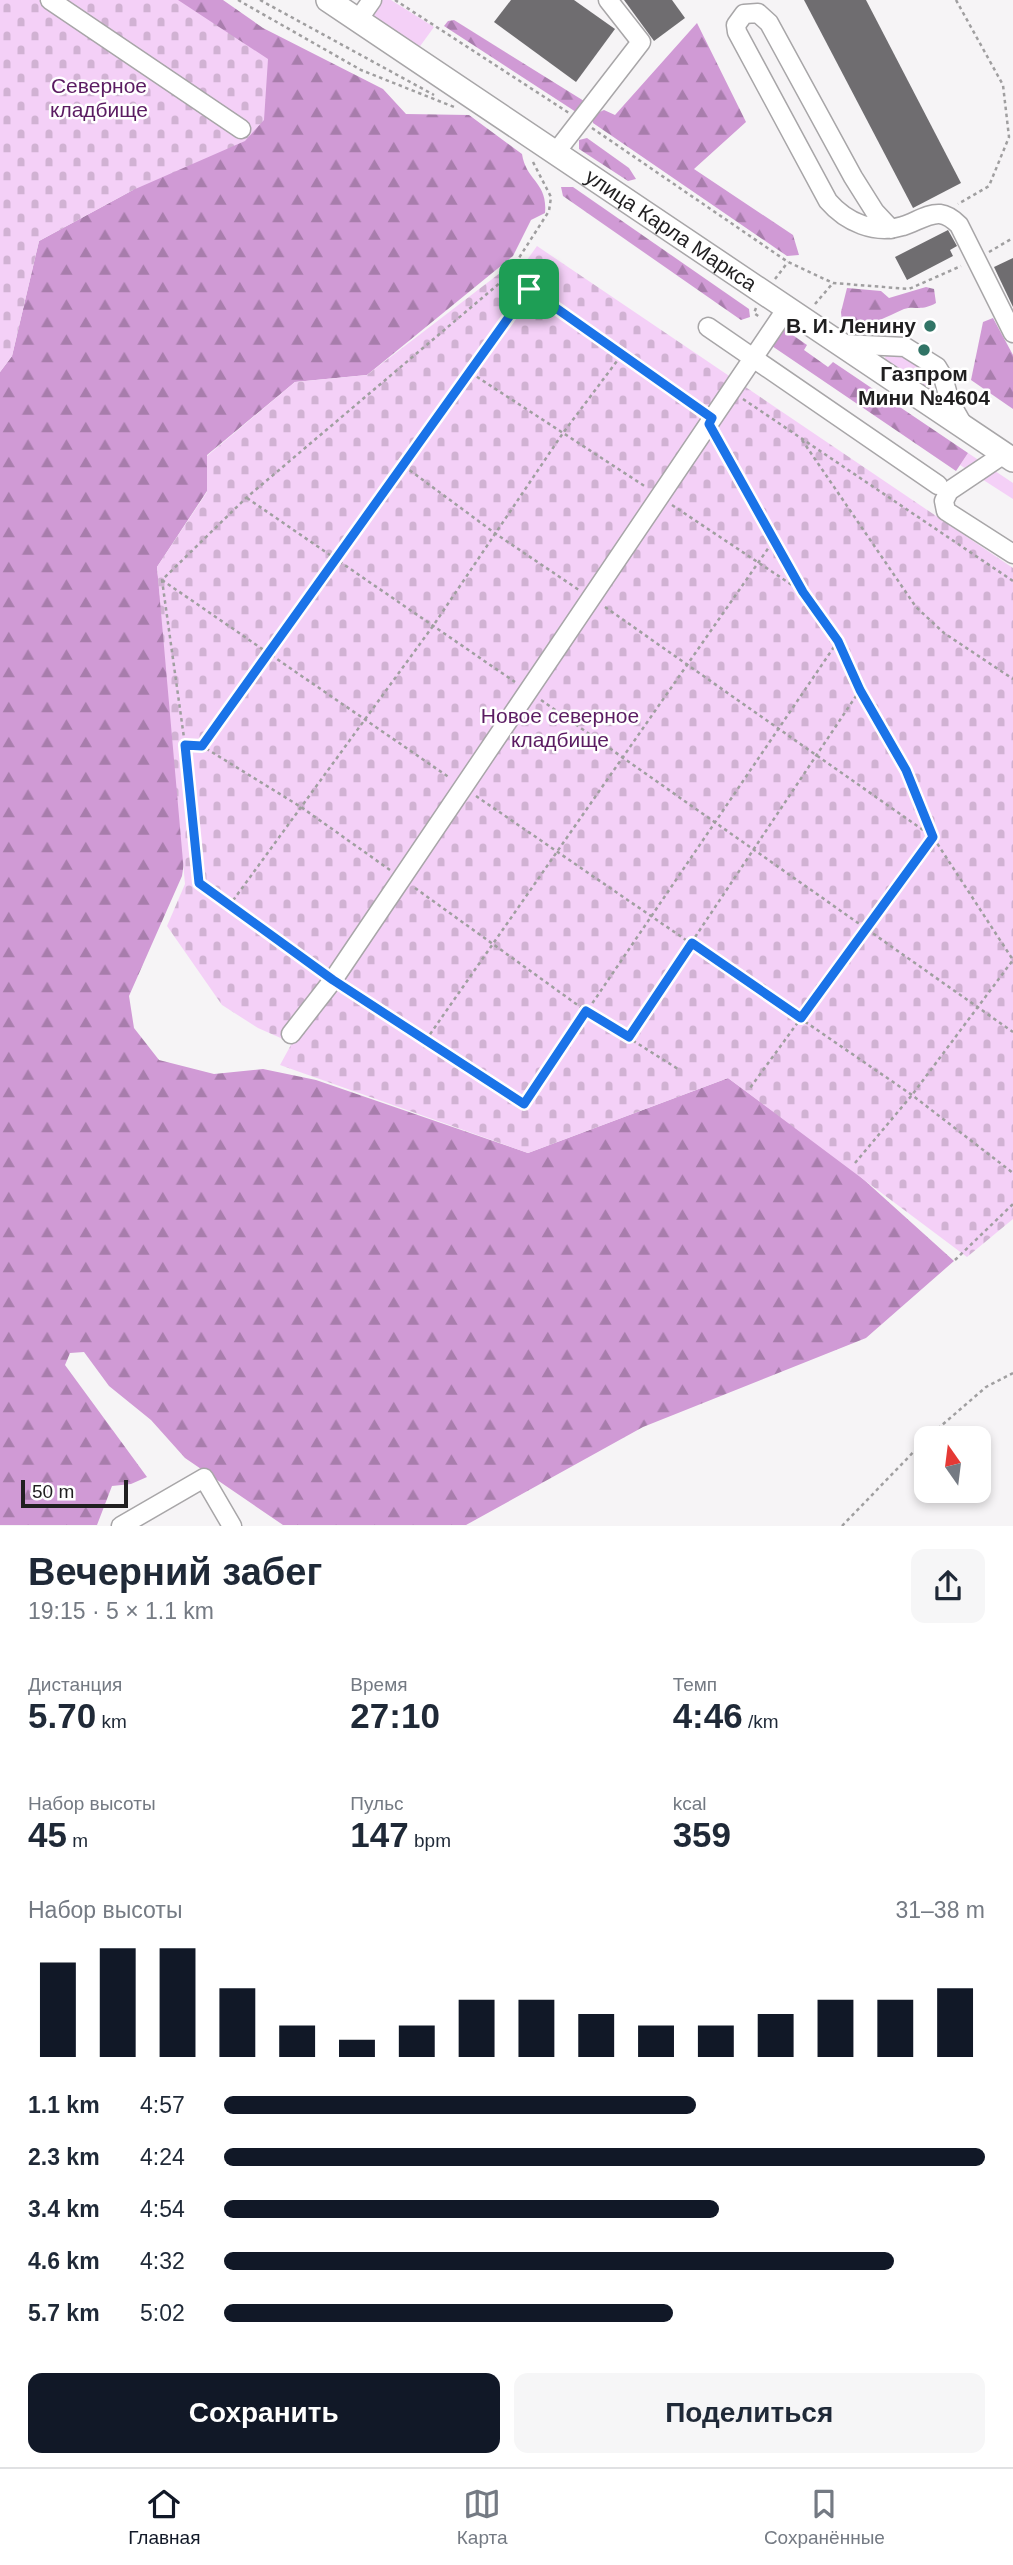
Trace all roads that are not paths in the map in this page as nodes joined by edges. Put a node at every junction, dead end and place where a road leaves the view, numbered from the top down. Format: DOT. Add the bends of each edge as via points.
graph roads {
  1 [pos="50,0"];
  2 [pos="372,0"];
  3 [pos="608,0"];
  4 [pos="345,8"];
  5 [pos="241,129"];
  6 [pos="556,152"];
  7 [pos="891,229"];
  8 [pos="795,312"];
  9 [pos="708,327"];
  10 [pos="1013,333"];
  11 [pos="840,344"];
  12 [pos="753,359"];
  13 [pos="965,428"];
  14 [pos="1009,457"];
  15 [pos="938,485"];
  16 [pos="1013,554"];
  17 [pos="291,1034"];
  18 [pos="121,1525"];
  19 [pos="232,1525"];
  1 -- 5 [label="street"];
  2 -- 4 [label="street"];
  3 -- 6 [label="street" via="641,42"];
  4 -- 6 [label="main road, улица Карла Маркса"];
  6 -- 8 [label="main road, улица Карла Маркса"];
  7 -- 7 [label="street" via="841,216 828,201 737,32 744,14 758,13 769,23 853,177"];
  7 -- 10 [label="street" via="940,214 959,225"];
  8 -- 11 [label="main road, улица Карла Маркса"];
  8 -- 12 [label="street"];
  9 -- 12 [label="street"];
  11 -- 13 [label="main road, улица Карла Маркса"];
  11 -- 13 [label="street" via="905,347 937,367"];
  12 -- 15 [label="street"];
  12 -- 17 [label="street" via="333,980"];
  13 -- 14 [label="main road, улица Карла Маркса"];
  14 -- 16 [label="street" via="949,491 944,500 946,511"];
  18 -- 19 [label="street" via="204,1478"];
}
